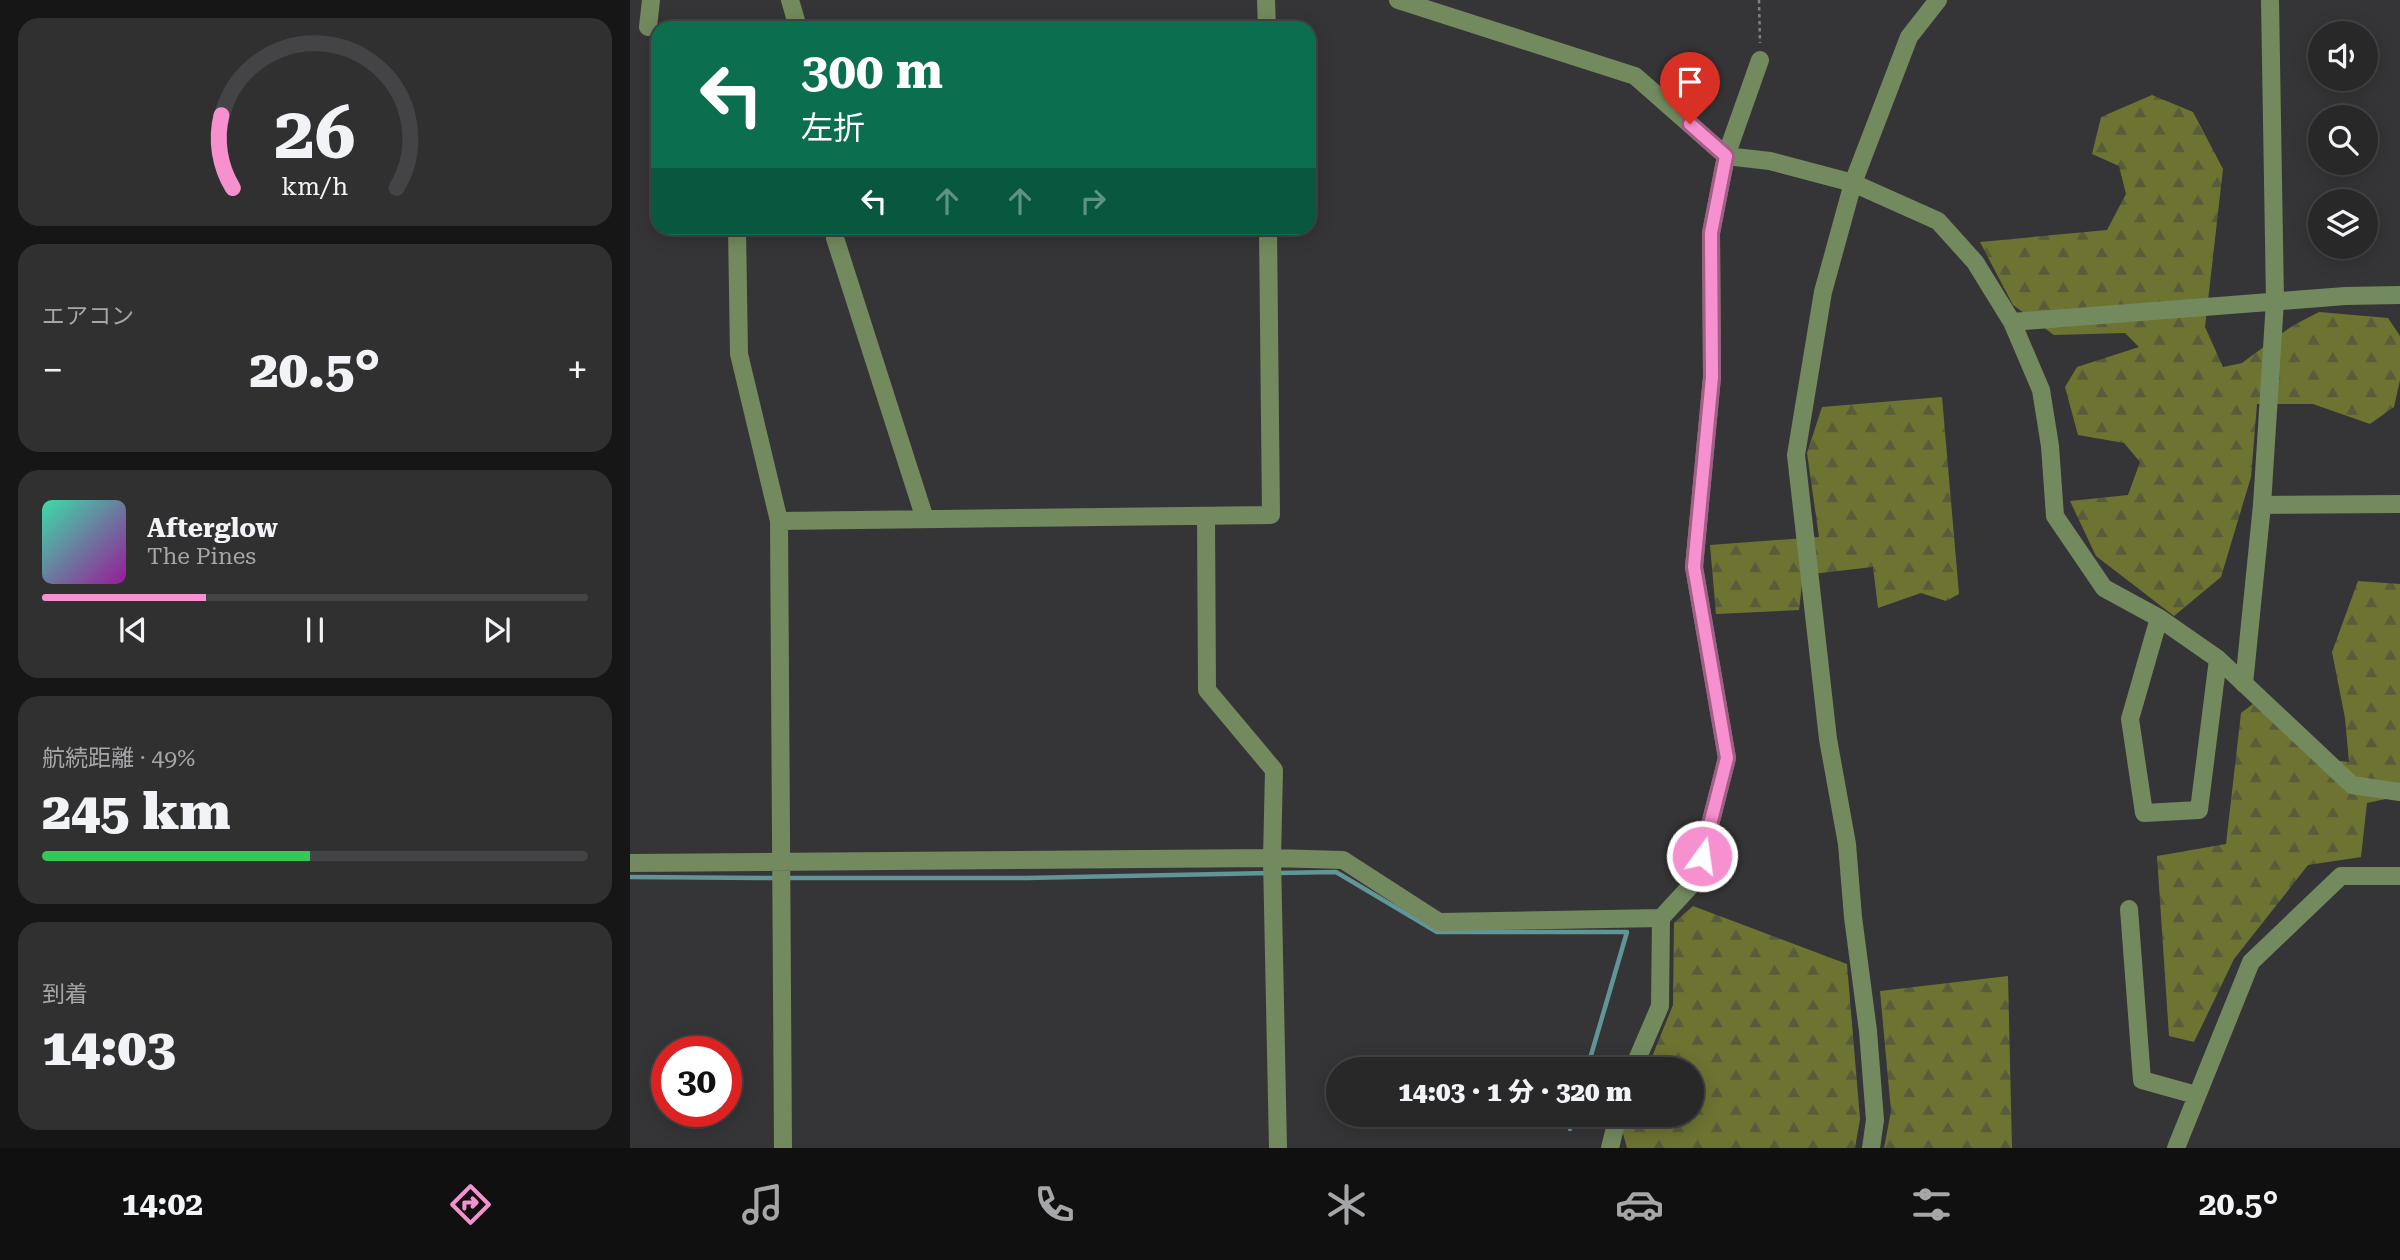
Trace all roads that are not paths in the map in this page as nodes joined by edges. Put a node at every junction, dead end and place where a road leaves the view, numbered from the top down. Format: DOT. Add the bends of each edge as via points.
graph roads {
  1 [pos="651,0"];
  2 [pos="790,0"];
  3 [pos="1266,0"];
  4 [pos="1398,0"];
  5 [pos="1938,0"];
  6 [pos="2270,0"];
  7 [pos="796,21"];
  8 [pos="1266,21"];
  9 [pos="648,27"];
  10 [pos="1760,60"];
  11 [pos="1726,156"];
  12 [pos="1853,183"];
  13 [pos="737,235"];
  14 [pos="835,235"];
  15 [pos="1268,235"];
  16 [pos="2400,295"];
  17 [pos="2275,301"];
  18 [pos="2012,322"];
  19 [pos="2400,504"];
  20 [pos="2262,505"];
  21 [pos="1206,516"];
  22 [pos="925,519"];
  23 [pos="779,521"];
  24 [pos="2159,618"];
  25 [pos="2218,659"];
  26 [pos="2244,684"];
  27 [pos="2400,792"];
  28 [pos="1272,858"];
  29 [pos="779,861"];
  30 [pos="630,863"];
  31 [pos="2400,876"];
  32 [pos="2129,909"];
  33 [pos="1661,918"];
  34 [pos="1638,1057"];
  35 [pos="2196,1095"];
  36 [pos="1615,1127"];
  37 [pos="783,1148"];
  38 [pos="1278,1148"];
  39 [pos="1610,1148"];
  40 [pos="1871,1148"];
  41 [pos="2176,1148"];
  1 -- 9 [label="street"];
  2 -- 7 [label="street"];
  3 -- 8 [label="street"];
  4 -- 11 [label="street" via="1635,76"];
  5 -- 12 [label="street" via="1909,37"];
  6 -- 17 [label="street"];
  10 -- 11 [label="street"];
  11 -- 12 [label="street" via="1770,161"];
  11 -- 33 [label="street" via="1711,233 1712,377 1694,567 1727,758 1696,880"];
  12 -- 18 [label="street" via="1938,221 1975,262"];
  12 -- 40 [label="street" via="1823,292 1796,455 1868,1031 1874,1119"];
  13 -- 23 [label="street" via="739,354"];
  14 -- 22 [label="street"];
  15 -- 21 [label="street" via="1271,515"];
  16 -- 17 [label="street"];
  17 -- 18 [label="street"];
  17 -- 20 [label="street"];
  18 -- 24 [label="street" via="2041,390 2055,516 2104,588"];
  19 -- 20 [label="street"];
  20 -- 26 [label="street"];
  21 -- 22 [label="street"];
  21 -- 28 [label="street" via="1208,690 1273,770"];
  22 -- 23 [label="street"];
  23 -- 29 [label="street"];
  24 -- 25 [label="street"];
  24 -- 25 [label="street" via="2130,719 2144,813 2199,810"];
  25 -- 26 [label="street"];
  26 -- 27 [label="street" via="2352,785"];
  28 -- 29 [label="street"];
  28 -- 33 [label="street" via="1343,860 1440,922"];
  28 -- 38 [label="street"];
  29 -- 30 [label="street"];
  29 -- 37 [label="street"];
  31 -- 35 [label="street" via="2341,876 2251,962"];
  32 -- 35 [label="street" via="2142,1080"];
  33 -- 34 [label="street" via="1660,1006"];
  35 -- 41 [label="street"];
  36 -- 39 [label="street"];
}
